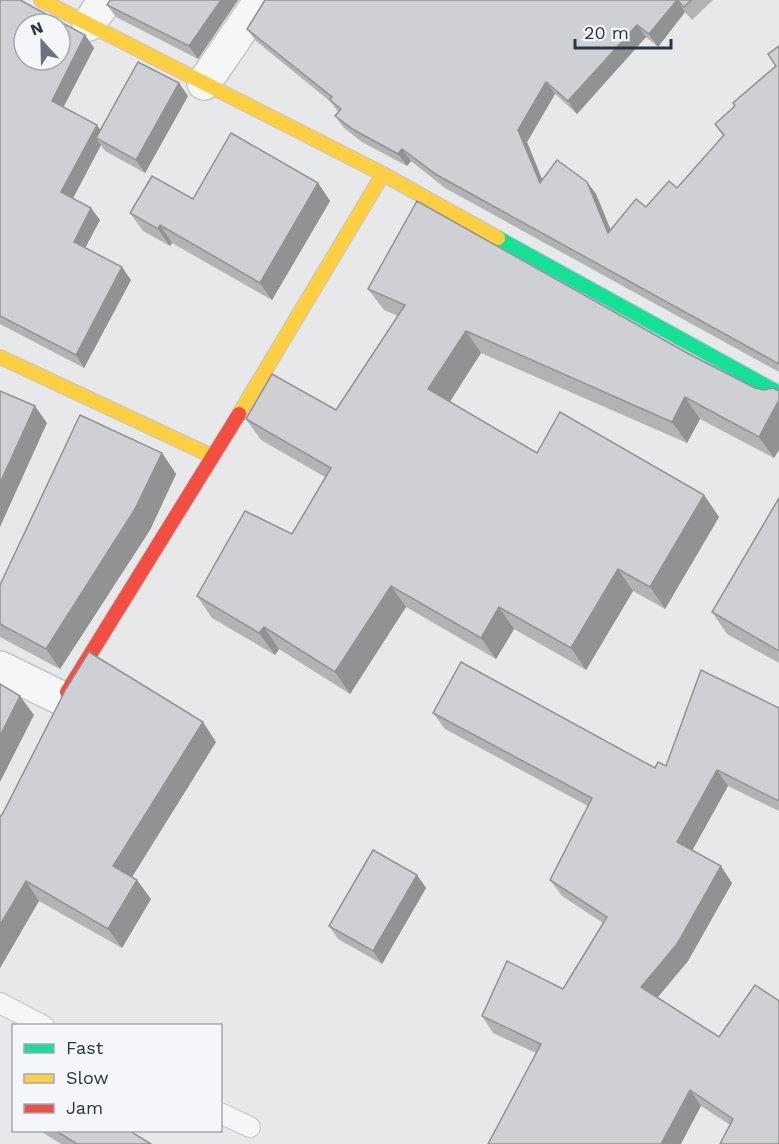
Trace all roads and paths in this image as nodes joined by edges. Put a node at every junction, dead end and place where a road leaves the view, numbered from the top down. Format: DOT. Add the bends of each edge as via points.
graph roads {
  1 [pos="41,0"];
  2 [pos="261,0"];
  3 [pos="97,12"];
  4 [pos="204,83"];
  5 [pos="383,174"];
  6 [pos="0,357"];
  7 [pos="779,393"];
  8 [pos="212,456"];
  9 [pos="0,668"];
  10 [pos="60,705"];
  11 [pos="0,1003"];
  12 [pos="41,1024"];
  13 [pos="222,1114"];
  14 [pos="250,1128"];
  1 -- 3 [label="street"];
  2 -- 4 [label="street"];
  3 -- 4 [label="street"];
  4 -- 5 [label="street"];
  5 -- 7 [label="street"];
  5 -- 8 [label="street"];
  6 -- 8 [label="street"];
  8 -- 10 [label="street" via="178,520"];
  9 -- 10 [label="street"];
  11 -- 12 [label="lane"];
  13 -- 14 [label="lane"];
}
